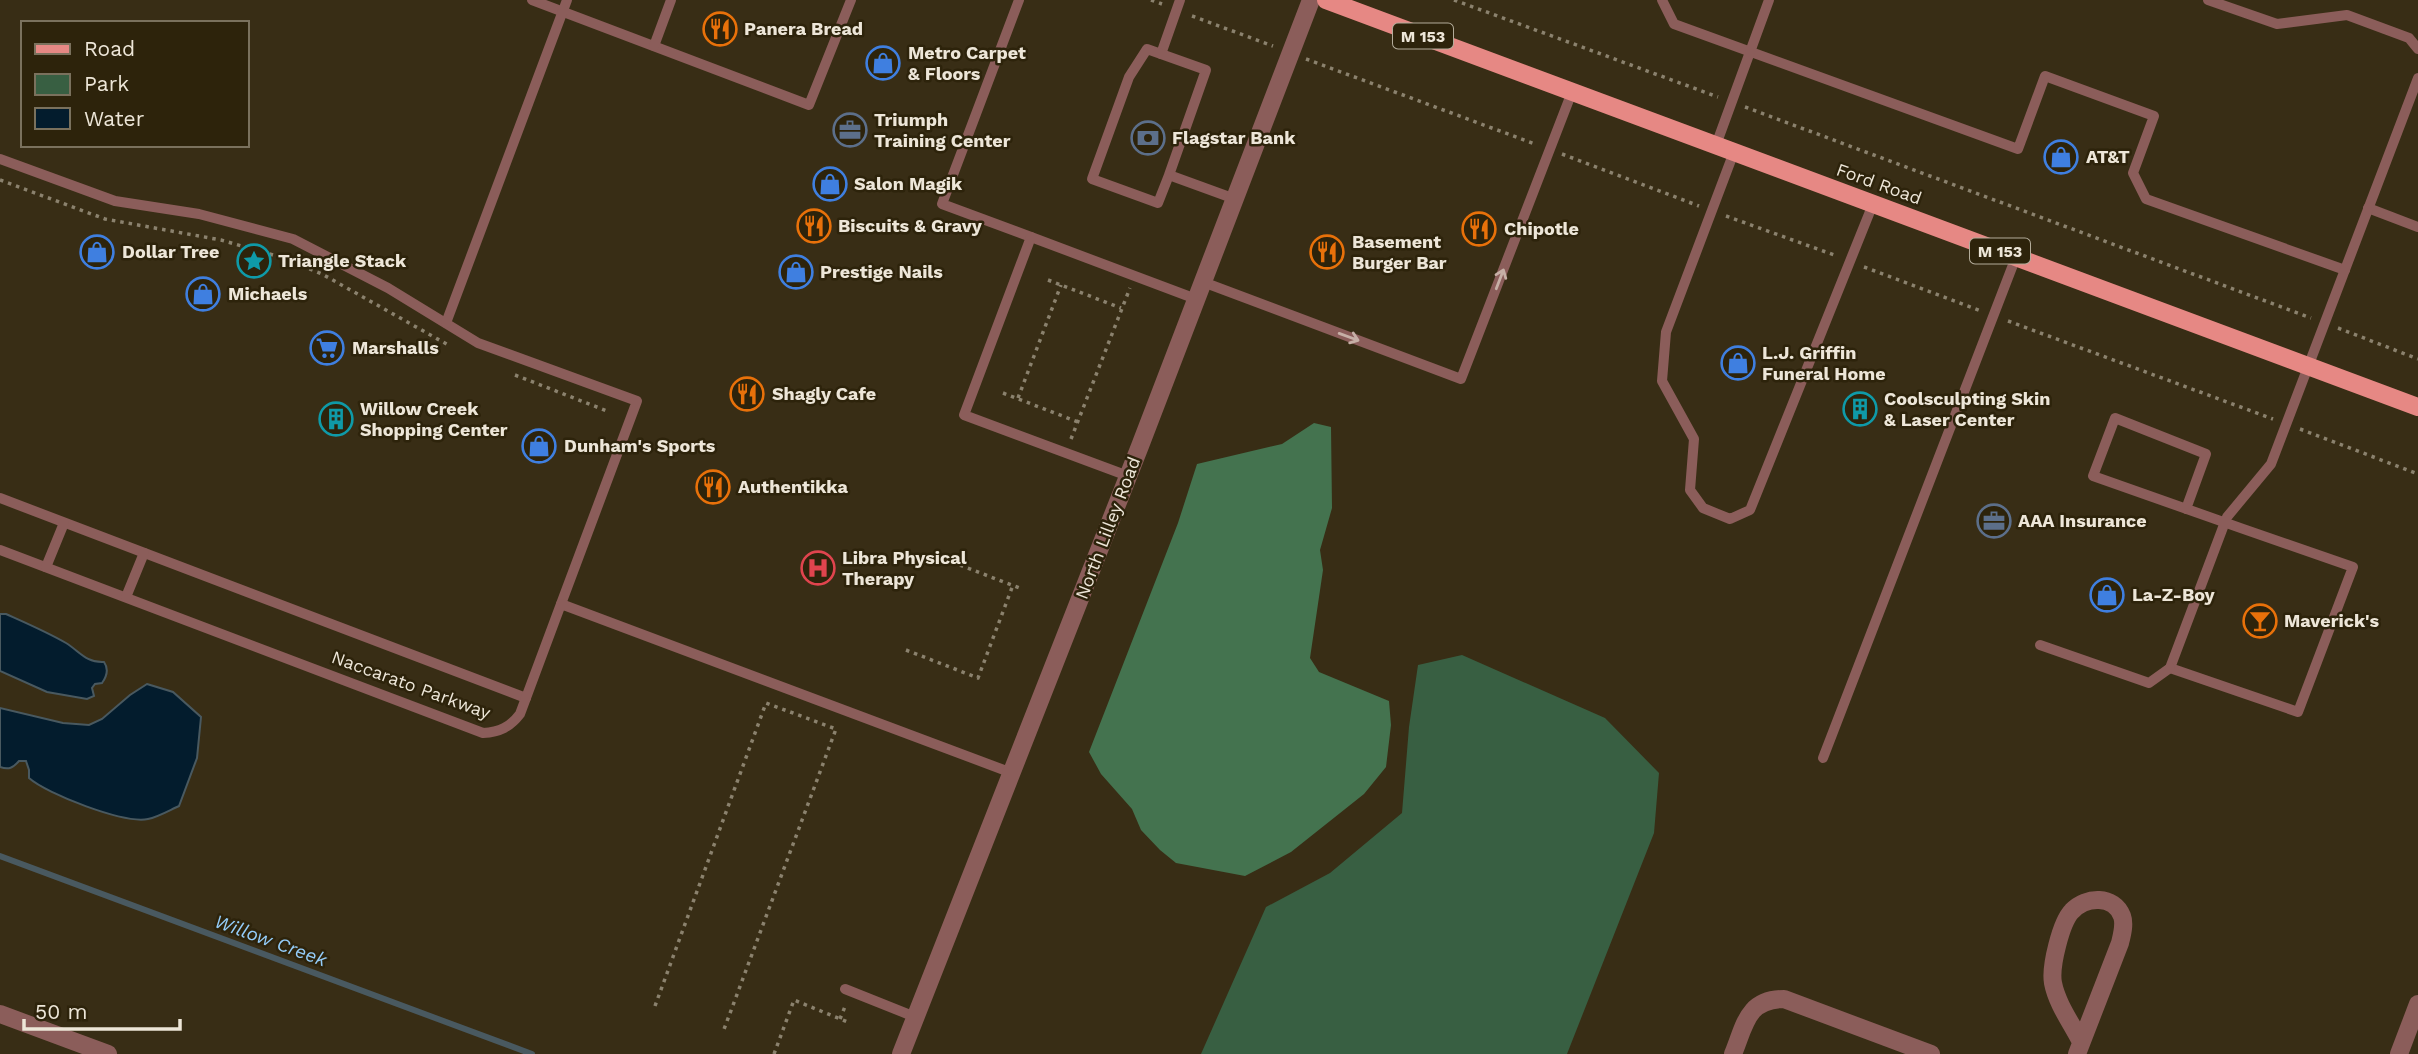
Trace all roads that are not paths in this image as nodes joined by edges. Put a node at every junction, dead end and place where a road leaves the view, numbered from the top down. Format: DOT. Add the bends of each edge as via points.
graph roads {
  1 [pos="532,0"];
  2 [pos="567,0"];
  3 [pos="671,0"];
  4 [pos="851,0"];
  5 [pos="1019,0"];
  6 [pos="1311,0"];
  7 [pos="1326,0"];
  8 [pos="1769,0"];
  9 [pos="2208,0"];
  10 [pos="1659,2"];
  11 [pos="1178,5"];
  12 [pos="562,12"];
  13 [pos="654,46"];
  14 [pos="2418,50"];
  15 [pos="1750,53"];
  16 [pos="1161,54"];
  17 [pos="2418,78"];
  18 [pos="1572,92"];
  19 [pos="1716,145"];
  20 [pos="1734,152"];
  21 [pos="0,159"];
  22 [pos="1169,175"];
  23 [pos="1234,199"];
  24 [pos="1873,204"];
  25 [pos="2368,208"];
  26 [pos="2418,226"];
  27 [pos="1031,237"];
  28 [pos="2016,257"];
  29 [pos="2345,270"];
  30 [pos="1200,290"];
  31 [pos="446,323"];
  32 [pos="2308,366"];
  33 [pos="2418,407"];
  34 [pos="1128,476"];
  35 [pos="0,498"];
  36 [pos="2186,509"];
  37 [pos="2225,522"];
  38 [pos="64,523"];
  39 [pos="0,550"];
  40 [pos="144,553"];
  41 [pos="46,567"];
  42 [pos="126,597"];
  43 [pos="561,604"];
  44 [pos="2040,645"];
  45 [pos="2170,668"];
  46 [pos="526,698"];
  47 [pos="1823,758"];
  48 [pos="1012,773"];
  49 [pos="845,989"];
  50 [pos="2418,1004"];
  51 [pos="0,1014"];
  52 [pos="915,1017"];
  53 [pos="2079,1048"];
  54 [pos="108,1054"];
  55 [pos="901,1054"];
  56 [pos="1733,1054"];
  57 [pos="1931,1054"];
  58 [pos="2399,1054"];
  1 -- 12 [label="lane"];
  2 -- 12 [label="lane"];
  3 -- 13 [label="lane"];
  4 -- 13 [label="lane" via="809,105"];
  5 -- 27 [label="lane" via="942,204"];
  6 -- 23 [label="street, North Lilley Road"];
  7 -- 18 [label="main road, Ford Road / M 153"];
  8 -- 15 [label="lane"];
  9 -- 14 [label="lane" via="2277,24 2347,15 2409,38"];
  10 -- 15 [label="lane" via="1674,24"];
  11 -- 16 [label="lane"];
  12 -- 13 [label="lane"];
  12 -- 31 [label="lane"];
  15 -- 19 [label="lane"];
  15 -- 29 [label="lane" via="2018,149 2045,76 2154,116 2133,173 2146,198"];
  16 -- 22 [label="lane" via="1206,70"];
  16 -- 22 [label="lane" via="1147,49 1129,77 1092,179 1158,203"];
  17 -- 25 [label="lane"];
  18 -- 19 [label="main road, Ford Road / M 153"];
  30 -- 18 [label="lane, one-way" via="1285,313 1461,379"];
  19 -- 20 [label="main road, Ford Road / M 153"];
  20 -- 24 [label="main road, Ford Road / M 153"];
  20 -- 24 [label="lane" via="1666,332 1662,381 1694,439 1690,490 1703,509 1730,519 1750,510"];
  21 -- 31 [label="lane" via="115,201 199,214 293,239"];
  22 -- 23 [label="lane"];
  23 -- 30 [label="street, North Lilley Road"];
  24 -- 28 [label="main road, Ford Road / M 153"];
  25 -- 26 [label="lane"];
  25 -- 29 [label="lane"];
  27 -- 30 [label="lane"];
  27 -- 34 [label="lane" via="964,415"];
  28 -- 32 [label="main road, Ford Road / M 153"];
  28 -- 47 [label="lane"];
  29 -- 32 [label="lane"];
  30 -- 34 [label="street, North Lilley Road"];
  31 -- 43 [label="lane, Naccarato Parkway" via="478,343 637,401"];
  32 -- 33 [label="main road, Ford Road / M 153"];
  32 -- 37 [label="lane" via="2271,464"];
  34 -- 48 [label="street, North Lilley Road"];
  35 -- 38 [label="lane"];
  36 -- 36 [label="lane" via="2093,476 2115,418 2206,454"];
  36 -- 37 [label="lane"];
  37 -- 45 [label="lane"];
  37 -- 45 [label="lane" via="2353,567 2298,712"];
  38 -- 40 [label="lane"];
  38 -- 41 [label="lane"];
  39 -- 41 [label="lane, Naccarato Parkway"];
  40 -- 42 [label="lane"];
  40 -- 46 [label="lane"];
  41 -- 42 [label="lane, Naccarato Parkway"];
  42 -- 46 [label="lane, Naccarato Parkway" via="483,733 512,724"];
  43 -- 46 [label="lane, Naccarato Parkway"];
  43 -- 48 [label="lane"];
  44 -- 45 [label="lane" via="2149,683"];
  48 -- 52 [label="street, North Lilley Road"];
  49 -- 52 [label="lane"];
  50 -- 58 [label="street"];
  51 -- 54 [label="street"];
  52 -- 55 [label="street, North Lilley Road"];
  53 -- 53 [label="street" via="2053,985 2052,969 2068,915 2079,905 2099,899 2117,908 2123,928"];
  56 -- 57 [label="street" via="1748,1015 1768,999 1784,999"];
}
